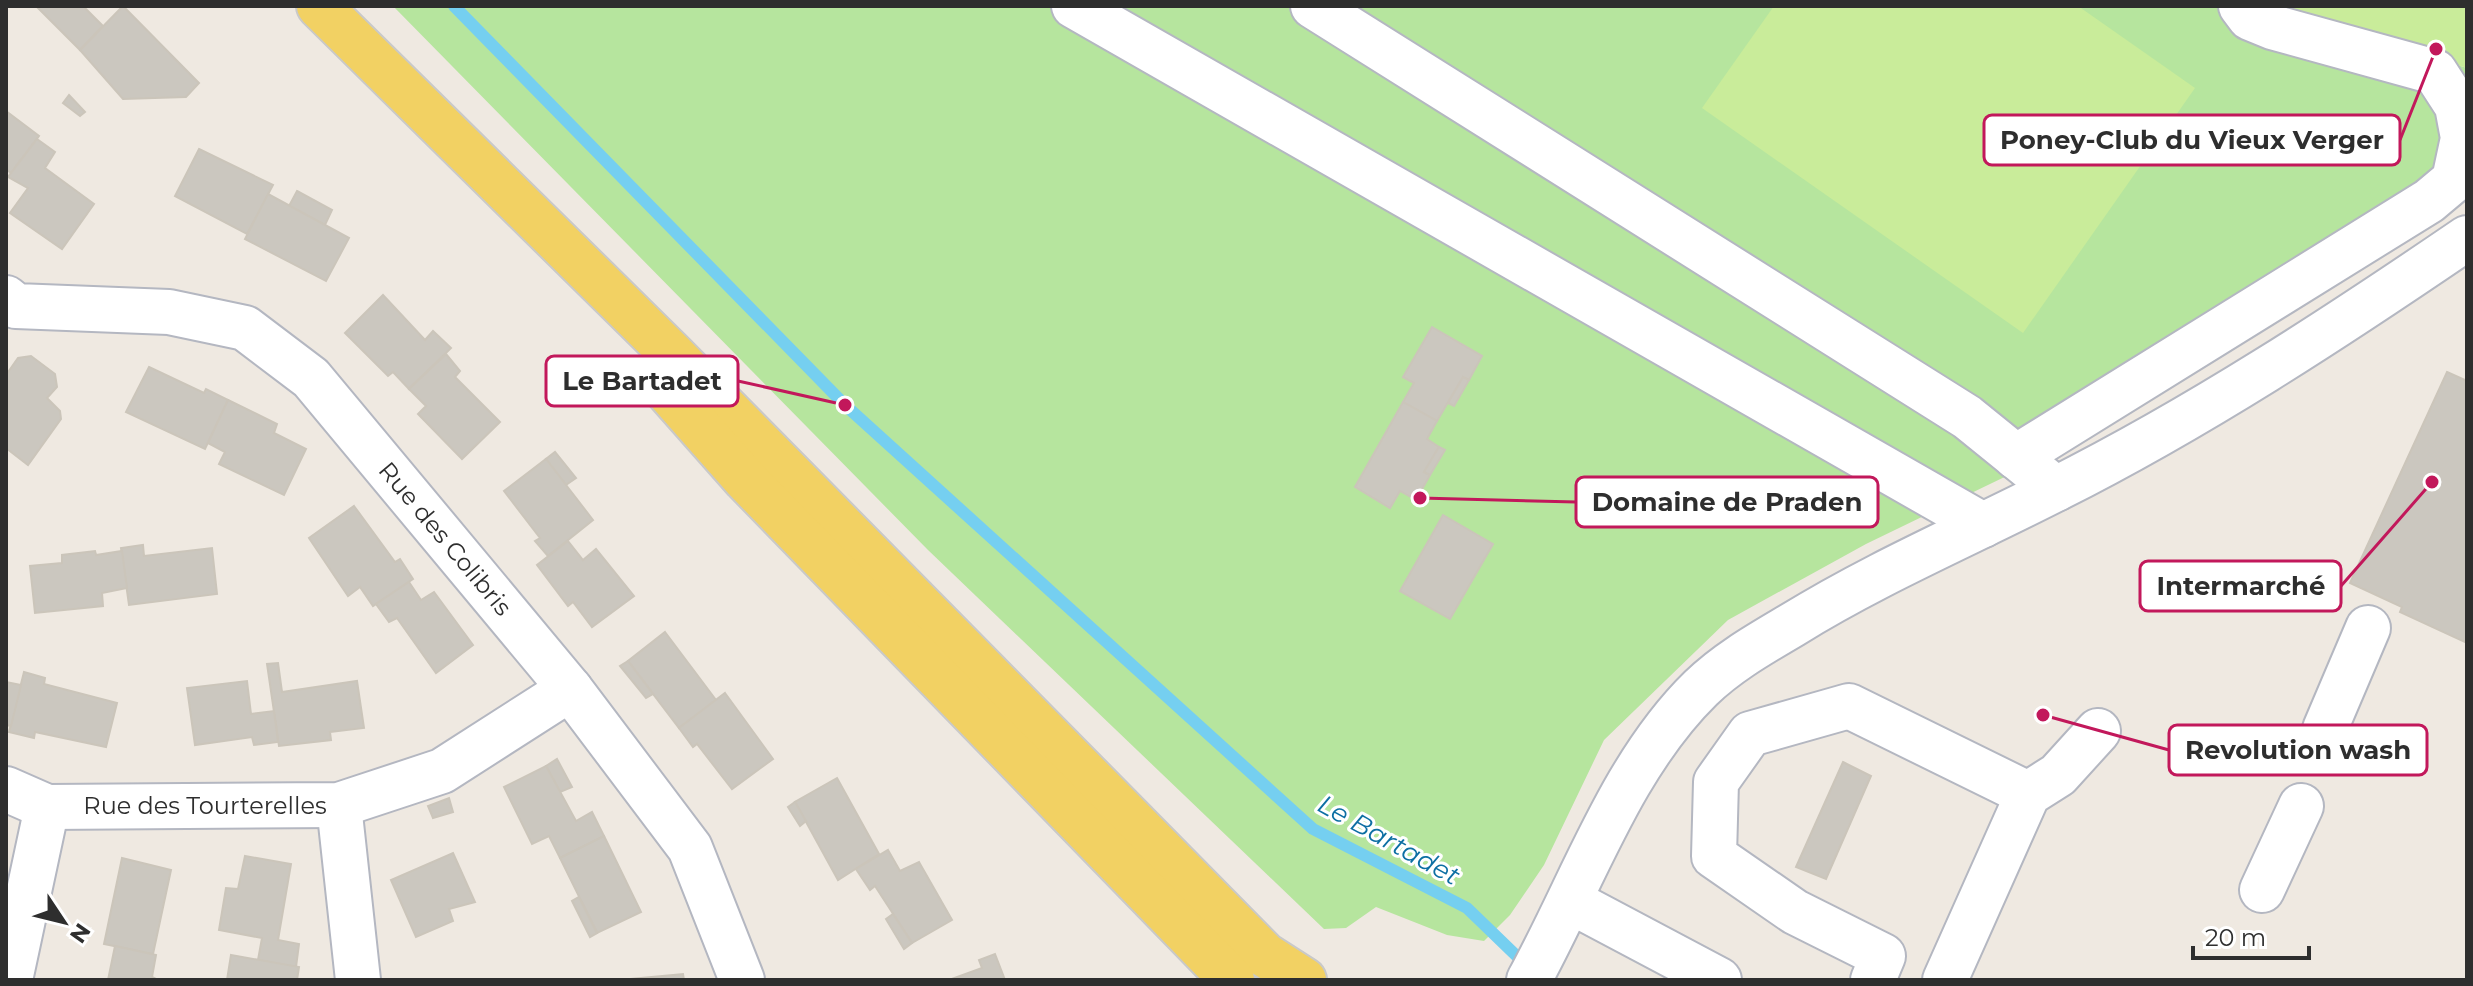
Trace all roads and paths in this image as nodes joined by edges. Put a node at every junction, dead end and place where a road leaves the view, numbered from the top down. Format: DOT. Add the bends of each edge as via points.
graph roads {
  1 [pos="319,6"];
  2 [pos="1074,6"];
  3 [pos="1313,6"];
  4 [pos="2241,6"];
  5 [pos="379,66"];
  6 [pos="2467,238"];
  7 [pos="6,298"];
  8 [pos="2016,457"];
  9 [pos="2056,489"];
  10 [pos="1983,525"];
  11 [pos="2368,628"];
  12 [pos="570,689"];
  13 [pos="2325,729"];
  14 [pos="2098,731"];
  15 [pos="6,789"];
  16 [pos="2028,794"];
  17 [pos="339,805"];
  18 [pos="2301,806"];
  19 [pos="47,807"];
  20 [pos="2262,890"];
  21 [pos="1570,901"];
  22 [pos="10,980"];
  23 [pos="358,980"];
  24 [pos="742,980"];
  25 [pos="1232,980"];
  26 [pos="1304,980"];
  27 [pos="1529,980"];
  28 [pos="1719,980"];
  29 [pos="1873,980"];
  30 [pos="1945,980"];
  1 -- 5 [label="main road"];
  2 -- 10 [label="street"];
  3 -- 8 [label="street" via="1967,417"];
  4 -- 8 [label="street" via="2250,18 2272,27 2435,72 2457,106 2463,138 2454,180 2429,201"];
  5 -- 25 [label="main road" via="745,479"];
  5 -- 26 [label="main road" via="673,355 1265,955"];
  6 -- 9 [label="street" via="2242,383"];
  7 -- 12 [label="street, Rue des Colibris" via="16,306 169,312 245,328 311,378"];
  8 -- 9 [label="street"];
  9 -- 10 [label="street"];
  10 -- 21 [label="street" via="1832,600 1735,659 1700,689 1639,769"];
  11 -- 13 [label="street"];
  12 -- 17 [label="street, Rue des Tourterelles" via="442,771"];
  12 -- 24 [label="street, Rue des Colibris" via="690,848"];
  14 -- 16 [label="street" via="2058,775"];
  15 -- 19 [label="street, Rue des Tourterelles"];
  16 -- 29 [label="street" via="1849,706 1750,734 1716,782 1714,856 1795,912 1883,956"];
  16 -- 30 [label="street"];
  17 -- 19 [label="street, Rue des Tourterelles"];
  17 -- 23 [label="street"];
  18 -- 20 [label="street"];
  19 -- 22 [label="street"];
  21 -- 27 [label="street"];
  21 -- 28 [label="street"];
}
